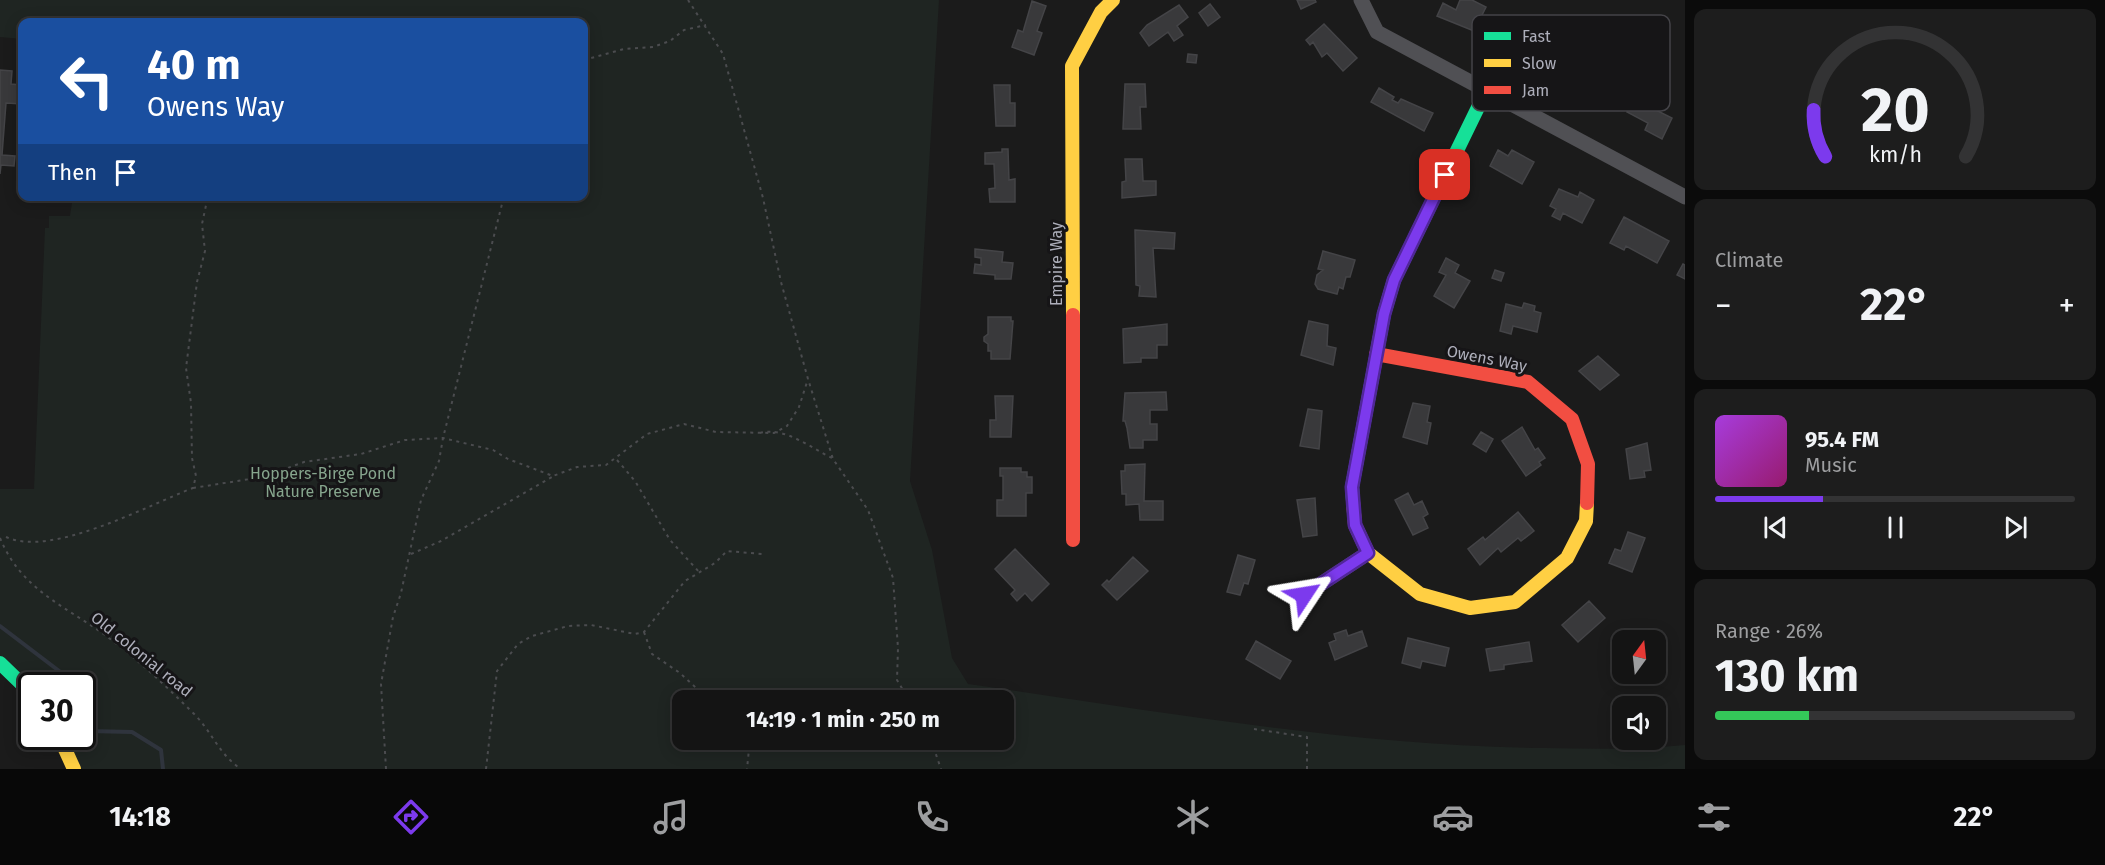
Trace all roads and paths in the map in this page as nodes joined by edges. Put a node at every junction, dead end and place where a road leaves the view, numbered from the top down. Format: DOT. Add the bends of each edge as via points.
graph roads {
  1 [pos="688,0"];
  2 [pos="1113,0"];
  3 [pos="1360,0"];
  4 [pos="706,25"];
  5 [pos="588,59"];
  6 [pos="1472,83"];
  7 [pos="1476,111"];
  8 [pos="1524,111"];
  9 [pos="1685,197"];
  10 [pos="207,201"];
  11 [pos="503,201"];
  12 [pos="1376,354"];
  13 [pos="808,379"];
  14 [pos="774,433"];
  15 [pos="443,438"];
  16 [pos="833,459"];
  17 [pos="617,460"];
  18 [pos="553,476"];
  19 [pos="193,488"];
  20 [pos="6,537"];
  21 [pos="0,538"];
  22 [pos="1073,540"];
  23 [pos="1368,553"];
  24 [pos="411,554"];
  25 [pos="762,554"];
  26 [pos="700,573"];
  27 [pos="1304,595"];
  28 [pos="644,632"];
  29 [pos="0,663"];
  30 [pos="18,680"];
  31 [pos="699,690"];
  32 [pos="903,690"];
  33 [pos="1254,729"];
  34 [pos="65,750"];
  35 [pos="749,750"];
  36 [pos="934,750"];
  37 [pos="74,769"];
  38 [pos="241,769"];
  39 [pos="386,769"];
  40 [pos="486,769"];
  41 [pos="747,769"];
  42 [pos="941,769"];
  43 [pos="1307,769"];
  1 -- 4 [label="path"];
  2 -- 22 [label="street, Empire Way" via="1101,12 1072,66"];
  3 -- 6 [label="street" via="1377,32"];
  4 -- 5 [label="path" via="684,30 653,47 624,49"];
  4 -- 13 [label="path" via="723,54"];
  7 -- 12 [label="street, Owens Way" via="1394,280"];
  8 -- 9 [label="street"];
  10 -- 19 [label="path" via="202,224 205,251 186,369 196,476"];
  11 -- 15 [label="path"];
  12 -- 23 [label="street, Owens Way" via="1352,487 1355,525"];
  12 -- 23 [label="street, Owens Way" via="1528,382 1572,419 1588,464 1586,521 1567,558 1515,602 1470,608 1420,594"];
  13 -- 14 [label="path" via="799,407 787,426"];
  13 -- 16 [label="path"];
  14 -- 16 [label="path" via="801,441"];
  14 -- 17 [label="path" via="716,432 684,424 647,434"];
  15 -- 18 [label="path" via="493,450"];
  15 -- 19 [label="path" via="405,440 361,454 304,462 263,477"];
  15 -- 24 [label="path" via="440,461 421,500"];
  16 -- 32 [label="path" via="868,510 892,578 897,680"];
  17 -- 18 [label="path"];
  17 -- 26 [label="path" via="635,481 670,540"];
  18 -- 24 [label="path" via="441,541"];
  19 -- 20 [label="path" via="74,536 36,543"];
  21 -- 38 [label="path, Old colonial road" via="7,556 33,587 107,637 158,679 193,712 227,760"];
  23 -- 27 [label="street"];
  24 -- 39 [label="path" via="393,617 381,684"];
  25 -- 26 [label="path" via="727,551"];
  26 -- 28 [label="path" via="686,580"];
  28 -- 31 [label="path" via="652,654"];
  28 -- 40 [label="path" via="568,626 518,644 497,671"];
  29 -- 30 [label="street"];
  33 -- 43 [label="path" via="1307,738"];
  34 -- 37 [label="street"];
  35 -- 41 [label="path"];
  36 -- 42 [label="path"];
}
